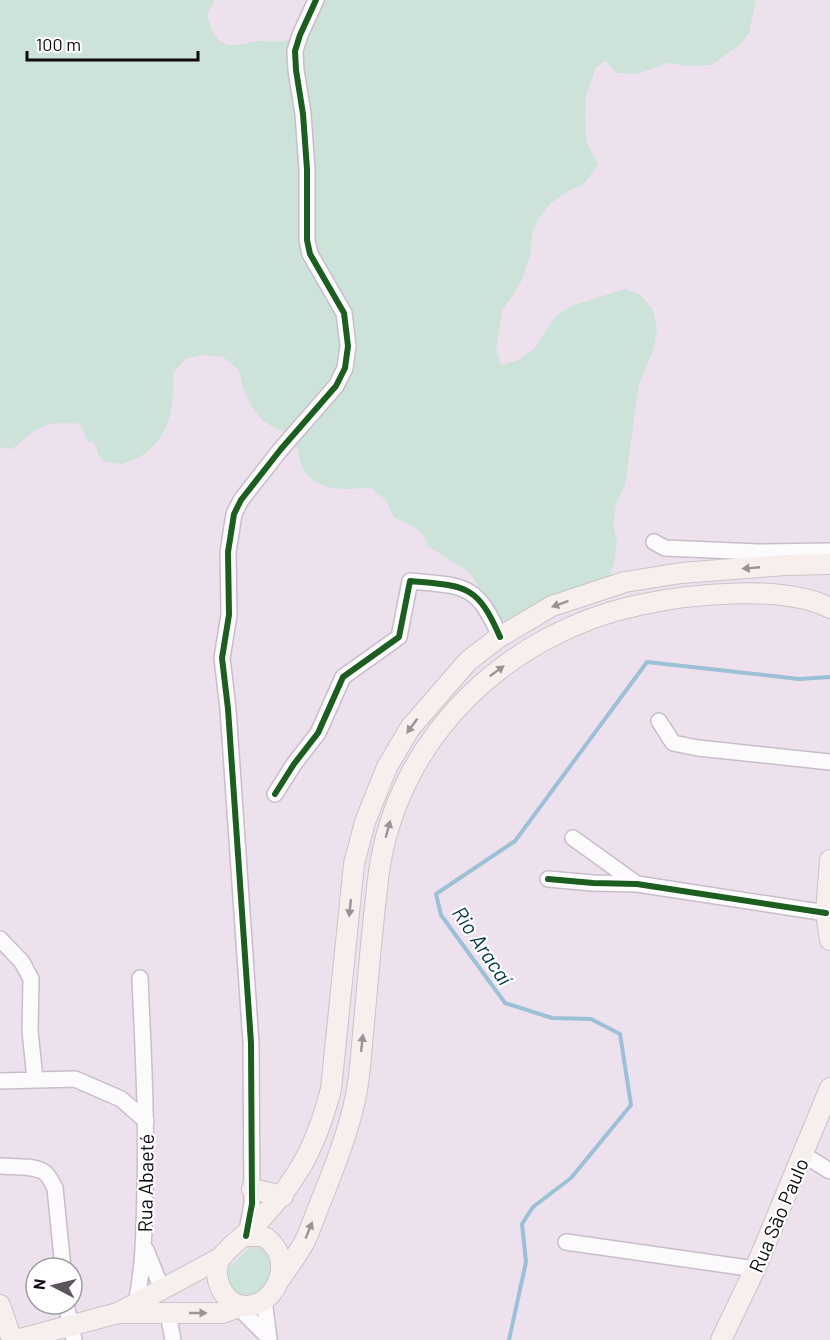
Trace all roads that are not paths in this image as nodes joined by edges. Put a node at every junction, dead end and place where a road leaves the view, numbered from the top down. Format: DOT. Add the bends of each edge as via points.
graph roads {
  1 [pos="316,0"];
  2 [pos="654,542"];
  3 [pos="830,551"];
  4 [pos="830,564"];
  5 [pos="830,608"];
  6 [pos="500,637"];
  7 [pos="659,721"];
  8 [pos="830,762"];
  9 [pos="275,794"];
  10 [pos="573,838"];
  11 [pos="603,860"];
  12 [pos="830,860"];
  13 [pos="548,879"];
  14 [pos="593,883"];
  15 [pos="637,884"];
  16 [pos="825,913"];
  17 [pos="0,939"];
  18 [pos="830,940"];
  19 [pos="141,978"];
  20 [pos="35,1079"];
  21 [pos="0,1081"];
  22 [pos="830,1088"];
  23 [pos="147,1121"];
  24 [pos="804,1155"];
  25 [pos="0,1166"];
  26 [pos="830,1171"];
  27 [pos="252,1189"];
  28 [pos="283,1196"];
  29 [pos="246,1236"];
  30 [pos="566,1242"];
  31 [pos="144,1245"];
  32 [pos="62,1256"];
  33 [pos="220,1258"];
  34 [pos="755,1269"];
  35 [pos="280,1280"];
  36 [pos="162,1289"];
  37 [pos="264,1299"];
  38 [pos="136,1303"];
  39 [pos="0,1305"];
  40 [pos="242,1306"];
  41 [pos="118,1313"];
  42 [pos="168,1313"];
  43 [pos="69,1316"];
  44 [pos="73,1333"];
  45 [pos="269,1339"];
  46 [pos="14,1340"];
  47 [pos="172,1340"];
  48 [pos="721,1340"];
  1 -- 27 [label="street" via="295,51 307,169 307,240 310,254 344,313 348,346 345,368 336,386 281,449 234,514 228,552 229,615 222,658 251,1043"];
  2 -- 3 [label="street" via="665,548"];
  4 -- 6 [label="main road, one-way" via="681,573 625,582 552,606"];
  35 -- 5 [label="main road, one-way" via="305,1240 341,1151 356,1094 379,871 393,813 407,777 430,741 494,672 557,633 620,609 668,599 752,594 803,597"];
  6 -- 9 [label="street" via="489,611 475,594 450,584 410,581 399,637 344,677 318,733"];
  6 -- 28 [label="main road, one-way" via="468,661 410,728 375,795 354,864 331,1089 315,1140"];
  7 -- 8 [label="street" via="673,743"];
  10 -- 11 [label="street"];
  11 -- 14 [label="street"];
  11 -- 15 [label="street"];
  12 -- 16 [label="main road"];
  13 -- 14 [label="street"];
  14 -- 15 [label="street"];
  15 -- 16 [label="street"];
  16 -- 18 [label="main road"];
  17 -- 20 [label="street" via="22,962 31,979 30,1031"];
  19 -- 23 [label="street, Rua Abaeté"];
  20 -- 21 [label="street"];
  20 -- 23 [label="street" via="75,1079 121,1099"];
  22 -- 24 [label="main road, Rua São Paulo"];
  23 -- 31 [label="street, Rua Abaeté"];
  24 -- 26 [label="street"];
  24 -- 34 [label="main road, Rua São Paulo"];
  25 -- 32 [label="street" via="36,1169 49,1177 55,1188"];
  27 -- 28 [label="main road"];
  27 -- 29 [label="street"];
  28 -- 29 [label="main road"];
  29 -- 33 [label="main road"];
  29 -- 35 [label="main road" via="263,1237 274,1246 282,1261"];
  30 -- 34 [label="street"];
  31 -- 36 [label="street, Rua Abaeté"];
  31 -- 38 [label="street, Rua Abaeté"];
  33 -- 36 [label="main road"];
  33 -- 40 [label="main road" via="217,1275 222,1290"];
  34 -- 48 [label="main road, Rua São Paulo"];
  35 -- 37 [label="main road"];
  36 -- 38 [label="main road"];
  37 -- 40 [label="main road"];
  37 -- 45 [label="street"];
  38 -- 41 [label="main road"];
  39 -- 46 [label="main road"];
  42 -- 40 [label="main road, one-way" via="222,1313"];
  40 -- 45 [label="street"];
  41 -- 42 [label="main road"];
  41 -- 44 [label="main road"];
  42 -- 47 [label="street"];
  43 -- 44 [label="street"];
  44 -- 46 [label="main road"];
}
